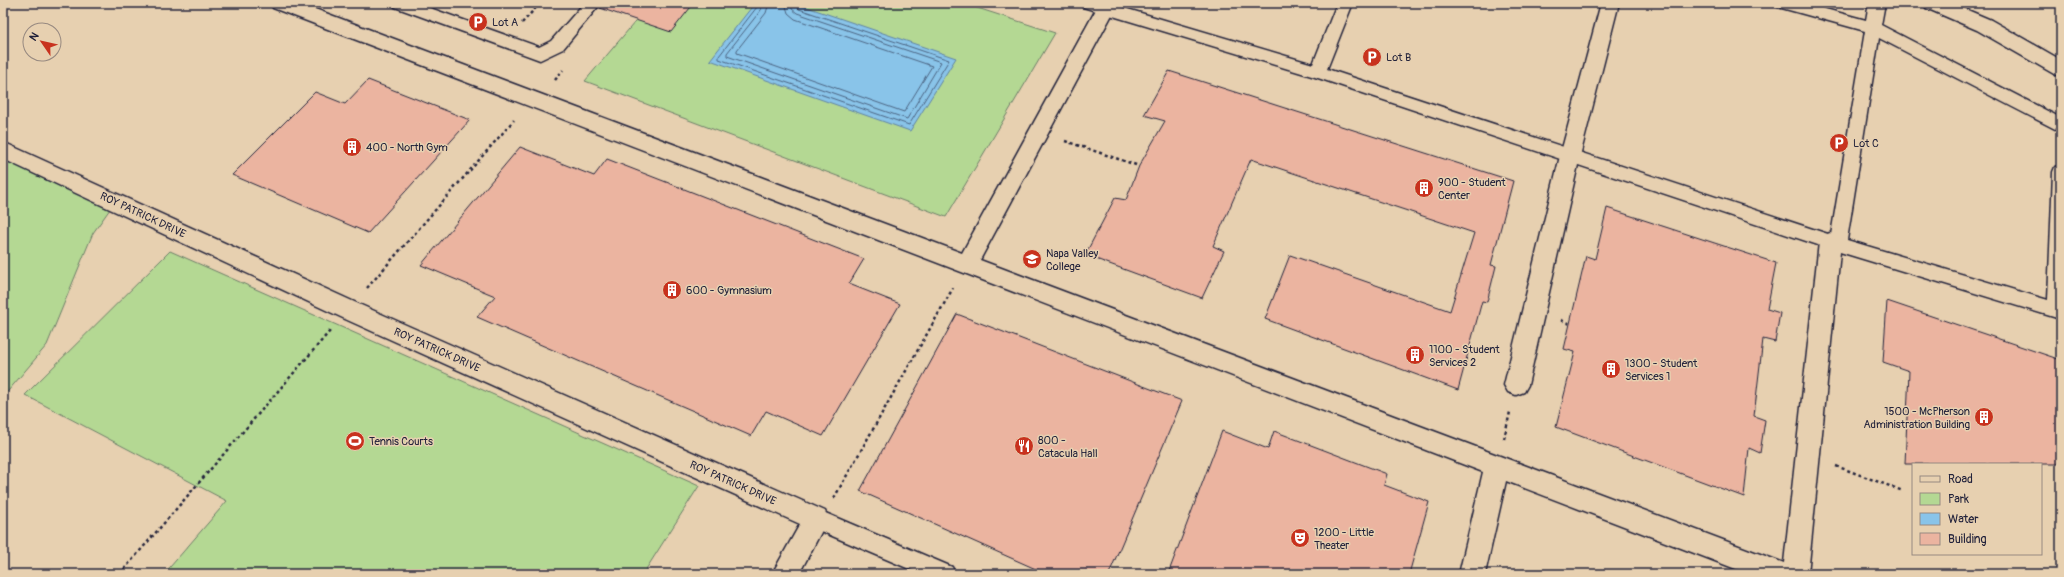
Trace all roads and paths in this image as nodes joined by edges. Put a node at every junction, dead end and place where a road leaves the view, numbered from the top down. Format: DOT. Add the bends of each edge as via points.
graph roads {
  1 [pos="280,3"];
  2 [pos="400,3"];
  3 [pos="593,3"];
  4 [pos="1346,3"];
  5 [pos="1610,3"];
  6 [pos="1783,3"];
  7 [pos="1877,3"];
  8 [pos="1933,3"];
  9 [pos="1097,6"];
  10 [pos="1874,28"];
  11 [pos="2061,69"];
  12 [pos="1318,72"];
  13 [pos="537,101"];
  14 [pos="2061,126"];
  15 [pos="1038,132"];
  16 [pos="3,150"];
  17 [pos="1570,156"];
  18 [pos="1139,166"];
  19 [pos="2061,172"];
  20 [pos="1834,243"];
  21 [pos="967,264"];
  22 [pos="348,310"];
  23 [pos="1516,385"];
  24 [pos="1807,456"];
  25 [pos="1497,466"];
  26 [pos="1903,491"];
  27 [pos="816,519"];
  28 [pos="120,574"];
  29 [pos="785,574"];
  30 [pos="945,574"];
  31 [pos="1472,574"];
  32 [pos="1781,574"];
  33 [pos="1795,574"];
  1 -- 13 [label="street"];
  2 -- 3 [label="lane" via="540,54 557,45"];
  4 -- 12 [label="lane"];
  5 -- 17 [label="street"];
  6 -- 10 [label="lane"];
  7 -- 10 [label="lane"];
  8 -- 11 [label="street" via="1984,25"];
  9 -- 12 [label="lane"];
  9 -- 15 [label="street"];
  10 -- 14 [label="lane"];
  10 -- 20 [label="lane"];
  12 -- 17 [label="lane"];
  13 -- 21 [label="street"];
  13 -- 22 [label="path" via="514,119"];
  15 -- 18 [label="path"];
  15 -- 21 [label="street"];
  16 -- 22 [label="street, ROY PATRICK DRIVE"];
  17 -- 20 [label="lane"];
  17 -- 23 [label="street"];
  19 -- 20 [label="lane" via="2057,310"];
  20 -- 24 [label="street"];
  21 -- 25 [label="street"];
  21 -- 27 [label="path" via="840,490"];
  22 -- 27 [label="street, ROY PATRICK DRIVE"];
  22 -- 28 [label="path"];
  23 -- 25 [label="path"];
  24 -- 26 [label="path"];
  24 -- 33 [label="street"];
  25 -- 31 [label="street"];
  25 -- 32 [label="street"];
  27 -- 29 [label="street"];
  27 -- 30 [label="lane"];
}
